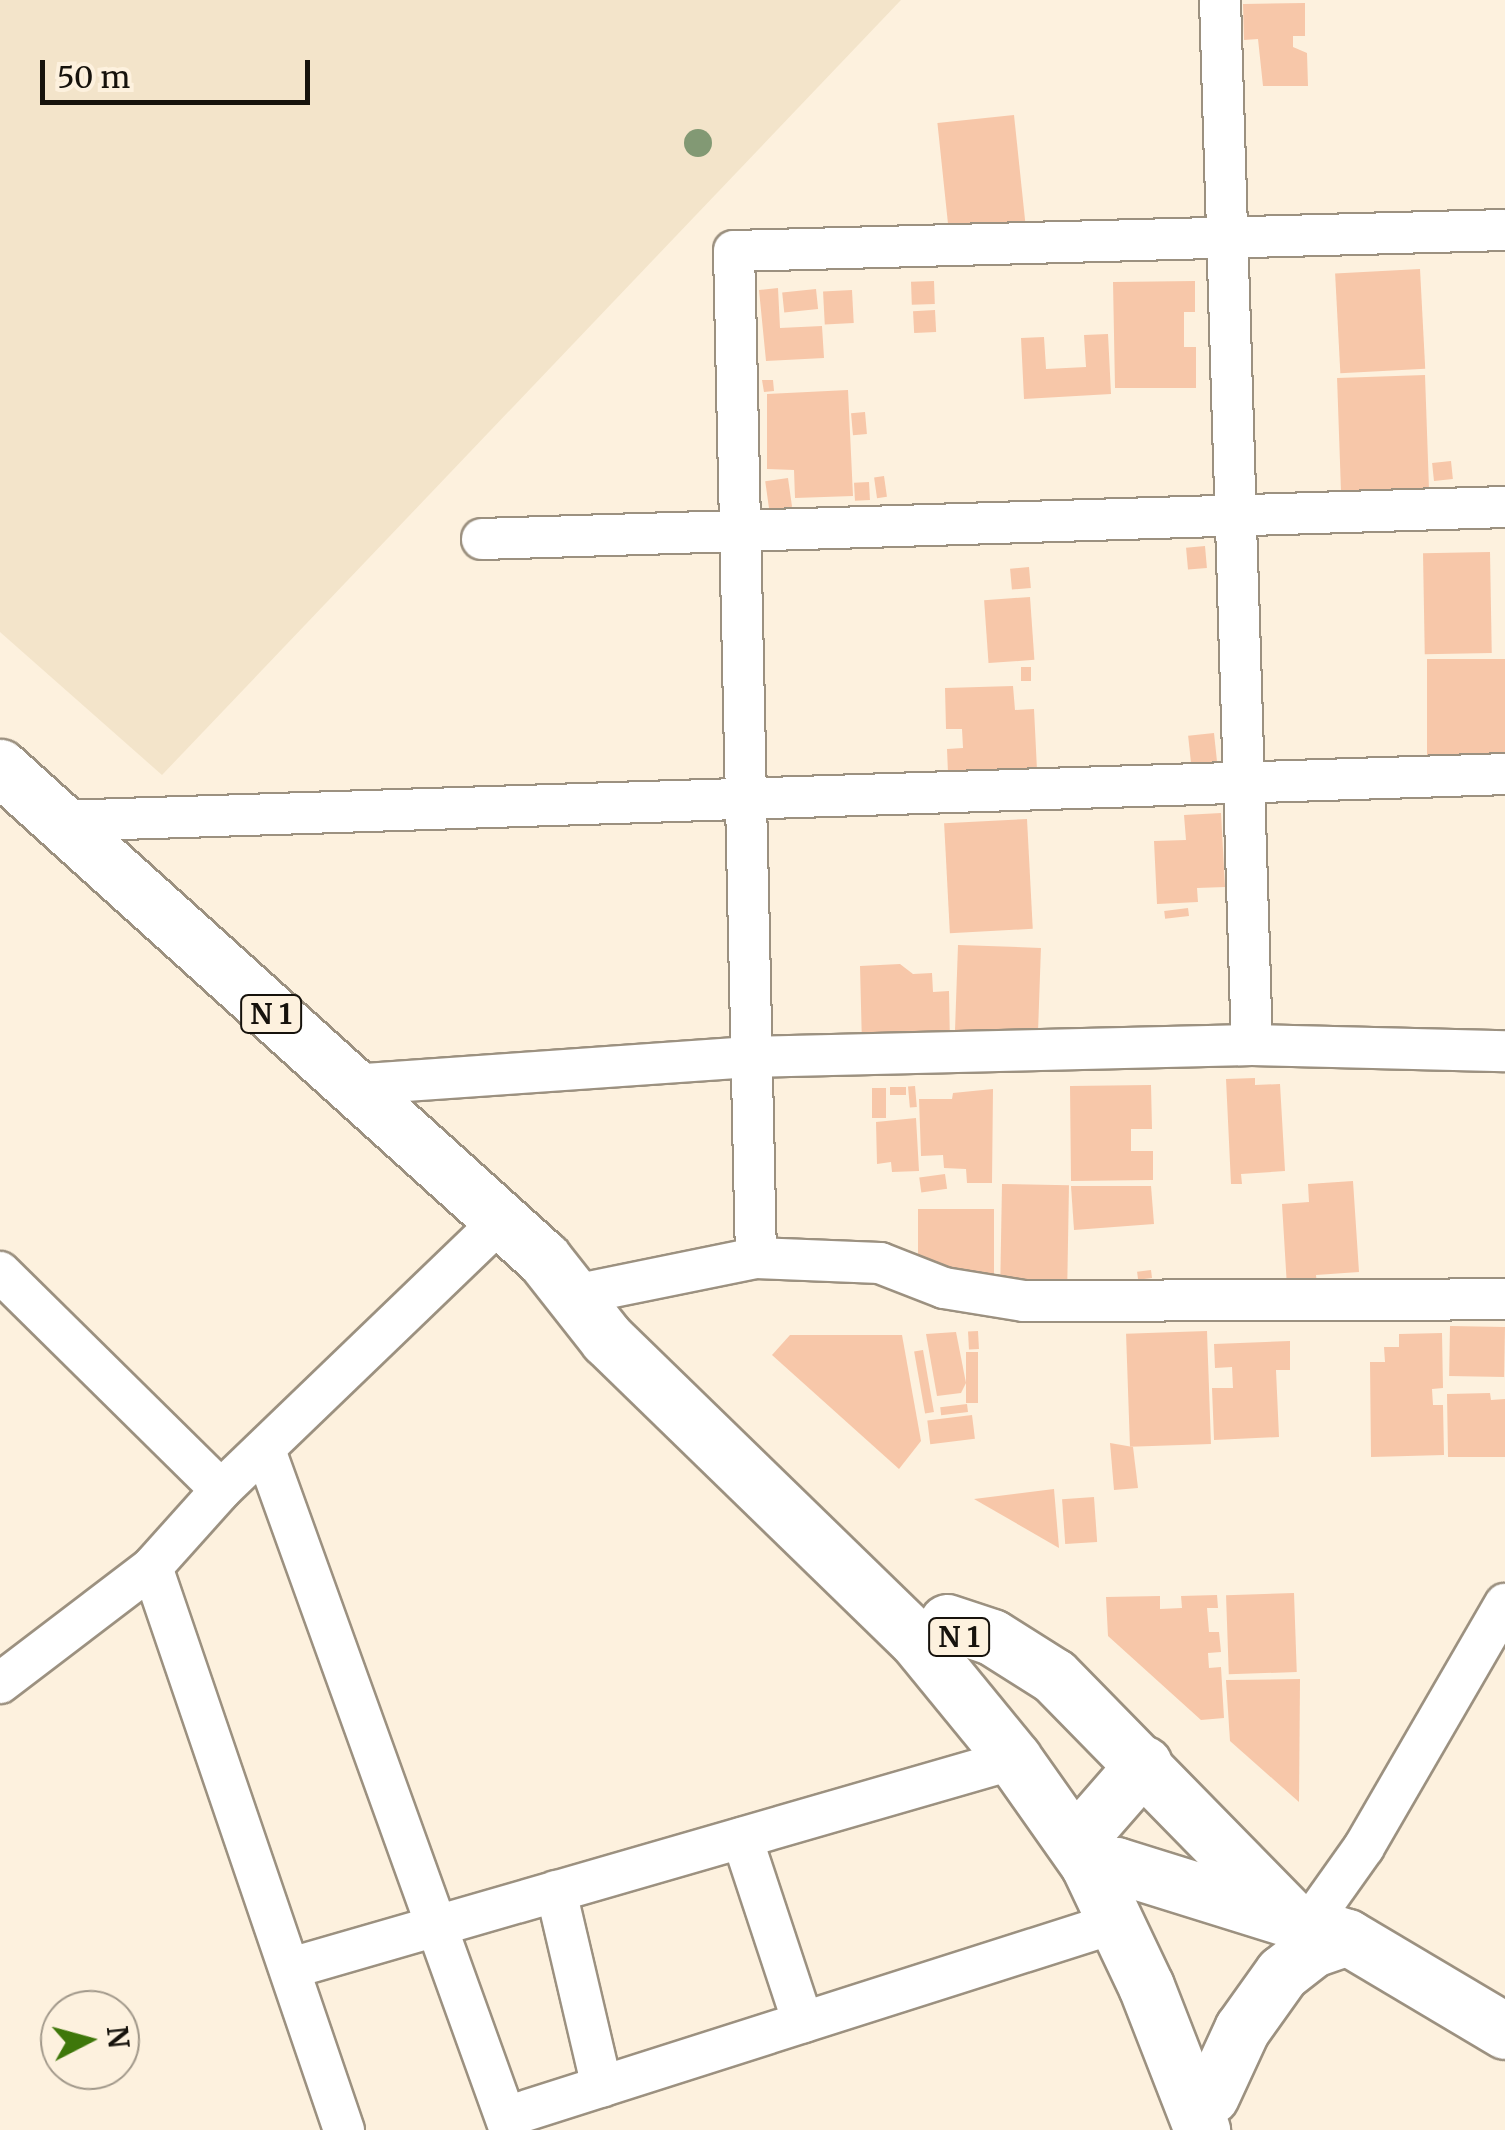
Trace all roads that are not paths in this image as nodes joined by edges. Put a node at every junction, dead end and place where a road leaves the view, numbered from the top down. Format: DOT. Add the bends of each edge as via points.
graph roads {
  1 [pos="1220,0"];
  2 [pos="1505,230"];
  3 [pos="1228,238"];
  4 [pos="1505,507"];
  5 [pos="1236,516"];
  6 [pos="739,532"];
  7 [pos="482,539"];
  8 [pos="0,767"];
  9 [pos="1505,774"];
  10 [pos="1244,782"];
  11 [pos="743,797"];
  12 [pos="60,821"];
  13 [pos="1252,1045"];
  14 [pos="1505,1051"];
  15 [pos="748,1057"];
  16 [pos="350,1085"];
  17 [pos="502,1220"];
  18 [pos="756,1258"];
  19 [pos="0,1272"];
  20 [pos="569,1281"];
  21 [pos="1505,1299"];
  22 [pos="264,1450"];
  23 [pos="221,1490"];
  24 [pos="152,1566"];
  25 [pos="1505,1604"];
  26 [pos="947,1622"];
  27 [pos="0,1683"];
  28 [pos="1014,1759"];
  29 [pos="1144,1764"];
  30 [pos="742,1838"];
  31 [pos="1093,1848"];
  32 [pos="556,1892"];
  33 [pos="1118,1922"];
  34 [pos="1315,1925"];
  35 [pos="438,1926"];
  36 [pos="292,1968"];
  37 [pos="803,2022"];
  38 [pos="1505,2031"];
  39 [pos="602,2087"];
  40 [pos="1211,2119"];
  41 [pos="508,2124"];
  42 [pos="344,2130"];
  1 -- 3 [label="street"];
  2 -- 3 [label="street"];
  3 -- 5 [label="street"];
  3 -- 6 [label="street" via="734,250"];
  4 -- 5 [label="street"];
  5 -- 6 [label="street"];
  5 -- 10 [label="street"];
  6 -- 7 [label="street"];
  6 -- 11 [label="street"];
  8 -- 12 [label="main road, N 1"];
  9 -- 10 [label="street"];
  10 -- 11 [label="street"];
  10 -- 13 [label="street"];
  11 -- 12 [label="street"];
  11 -- 15 [label="street"];
  12 -- 16 [label="main road, N 1"];
  13 -- 14 [label="street"];
  13 -- 15 [label="street"];
  15 -- 16 [label="street"];
  15 -- 18 [label="street"];
  16 -- 17 [label="main road, N 1"];
  17 -- 20 [label="main road, N 1"];
  17 -- 22 [label="street"];
  18 -- 20 [label="street"];
  18 -- 21 [label="street" via="880,1262 944,1288 1024,1300"];
  19 -- 23 [label="street"];
  20 -- 26 [label="main road, N 1" via="644,1327"];
  20 -- 28 [label="main road, N 1" via="606,1339 915,1638"];
  22 -- 23 [label="street"];
  22 -- 35 [label="street"];
  23 -- 24 [label="street"];
  24 -- 27 [label="street"];
  24 -- 36 [label="street"];
  25 -- 34 [label="street"];
  26 -- 29 [label="main road" via="992,1638 1054,1676"];
  26 -- 31 [label="main road, N 1"];
  28 -- 30 [label="street"];
  28 -- 31 [label="main road, N 1"];
  29 -- 31 [label="main road"];
  29 -- 34 [label="main road"];
  30 -- 32 [label="street"];
  30 -- 37 [label="street"];
  31 -- 33 [label="main road, N 1"];
  31 -- 34 [label="main road"];
  31 -- 40 [label="main road, N 1"];
  32 -- 35 [label="street"];
  32 -- 39 [label="street"];
  33 -- 37 [label="street"];
  33 -- 40 [label="main road, N 1"];
  34 -- 38 [label="main road"];
  34 -- 40 [label="main road" via="1313,1949 1282,1973 1242,2030"];
  35 -- 36 [label="street"];
  35 -- 41 [label="street"];
  36 -- 42 [label="street"];
  37 -- 39 [label="street"];
  39 -- 41 [label="street"];
}
